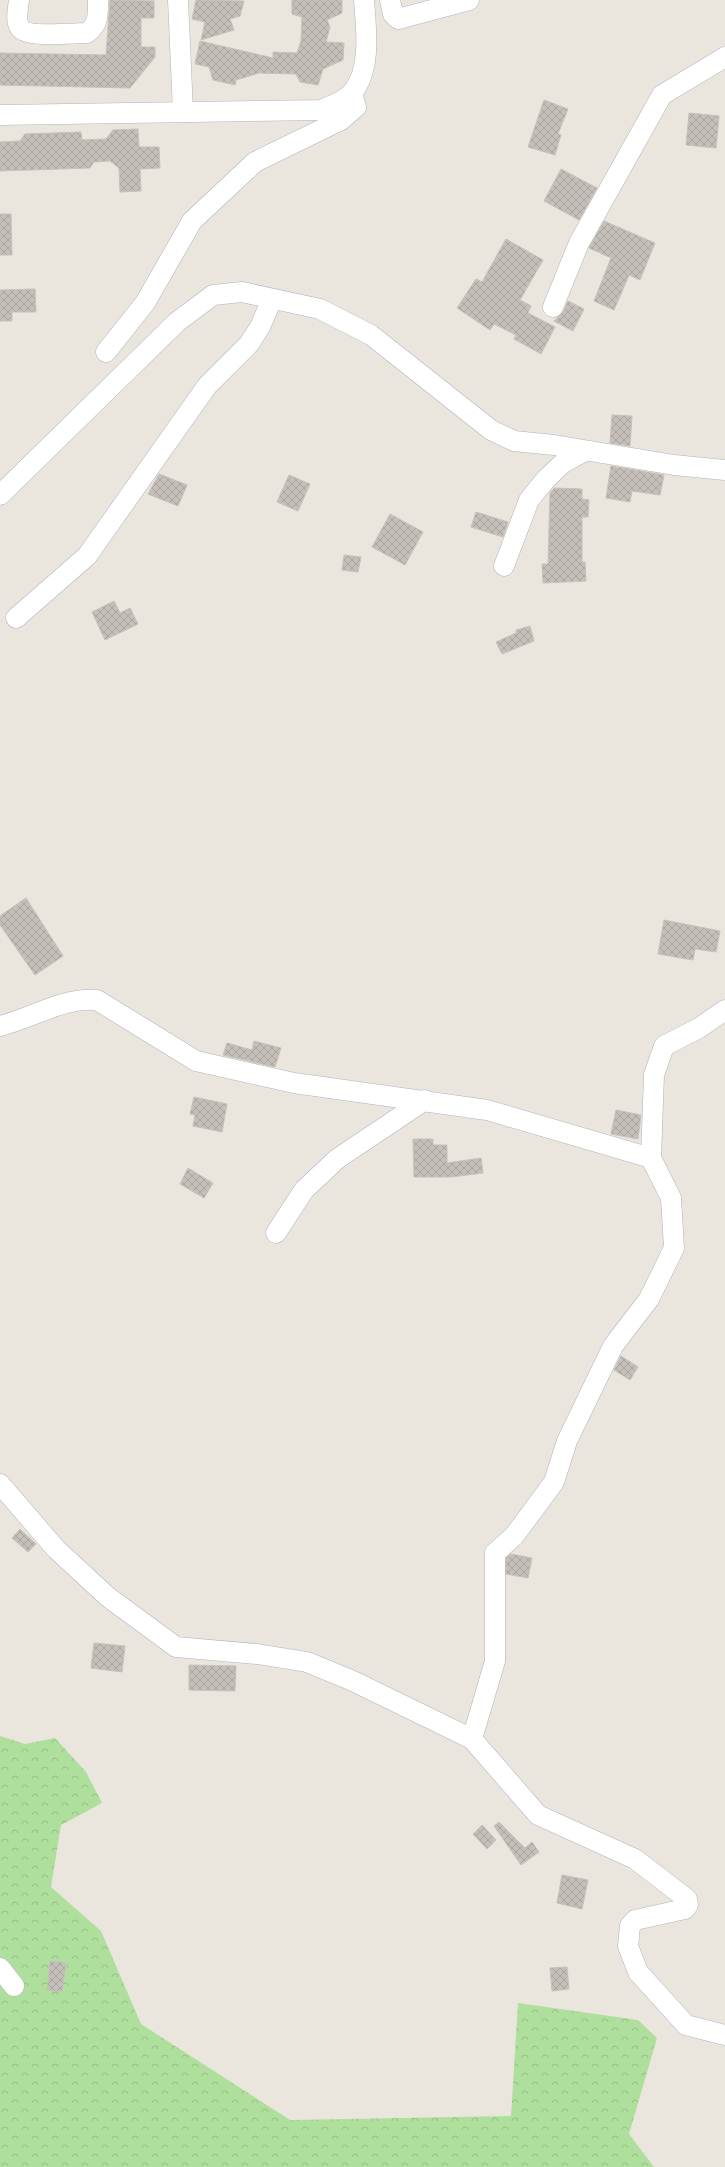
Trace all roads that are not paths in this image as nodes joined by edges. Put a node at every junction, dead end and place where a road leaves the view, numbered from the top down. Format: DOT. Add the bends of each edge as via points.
graph roads {
  1 [pos="19,0"];
  2 [pos="98,0"];
  3 [pos="178,0"];
  4 [pos="364,0"];
  5 [pos="390,0"];
  6 [pos="469,0"];
  7 [pos="725,57"];
  8 [pos="352,93"];
  9 [pos="183,111"];
  10 [pos="0,115"];
  11 [pos="272,299"];
  12 [pos="553,307"];
  13 [pos="106,352"];
  14 [pos="585,451"];
  15 [pos="725,470"];
  16 [pos="0,495"];
  17 [pos="504,566"];
  18 [pos="16,618"];
  19 [pos="725,1010"];
  20 [pos="0,1026"];
  21 [pos="425,1100"];
  22 [pos="651,1158"];
  23 [pos="276,1233"];
  24 [pos="0,1484"];
  25 [pos="472,1739"];
  26 [pos="0,1968"];
  27 [pos="14,1986"];
  28 [pos="725,2035"];
  1 -- 2 [label="street" via="20,28 29,34 87,33 97,21"];
  3 -- 9 [label="street"];
  4 -- 8 [label="street" via="365,58 361,77"];
  5 -- 6 [label="street" via="393,14 398,19"];
  7 -- 12 [label="street" via="662,95 579,243"];
  8 -- 9 [label="street" via="339,103 320,110"];
  8 -- 13 [label="street" via="356,107 341,120 256,162 192,220 145,303"];
  9 -- 10 [label="street"];
  11 -- 14 [label="street" via="320,309 371,335 491,430 514,441"];
  11 -- 16 [label="street" via="242,292 213,294 176,322"];
  11 -- 18 [label="street" via="260,327 249,344 207,386 87,556"];
  14 -- 15 [label="street"];
  14 -- 17 [label="street" via="563,463 529,500"];
  19 -- 22 [label="street" via="699,1028 664,1046 654,1075"];
  20 -- 21 [label="street" via="83,998 97,1000 196,1061 294,1084"];
  21 -- 22 [label="street" via="487,1110"];
  21 -- 23 [label="street" via="337,1159 304,1190"];
  22 -- 25 [label="street" via="671,1198 674,1248 650,1299 612,1346 567,1441 554,1482 514,1536 495,1553 496,1661"];
  24 -- 25 [label="street" via="62,1555 108,1596 176,1647 258,1654 307,1662 353,1681"];
  25 -- 28 [label="street" via="538,1815 635,1859 687,1899 688,1905 685,1909 635,1920 630,1926 628,1946 638,1972 686,2025"];
  26 -- 27 [label="street"];
}
